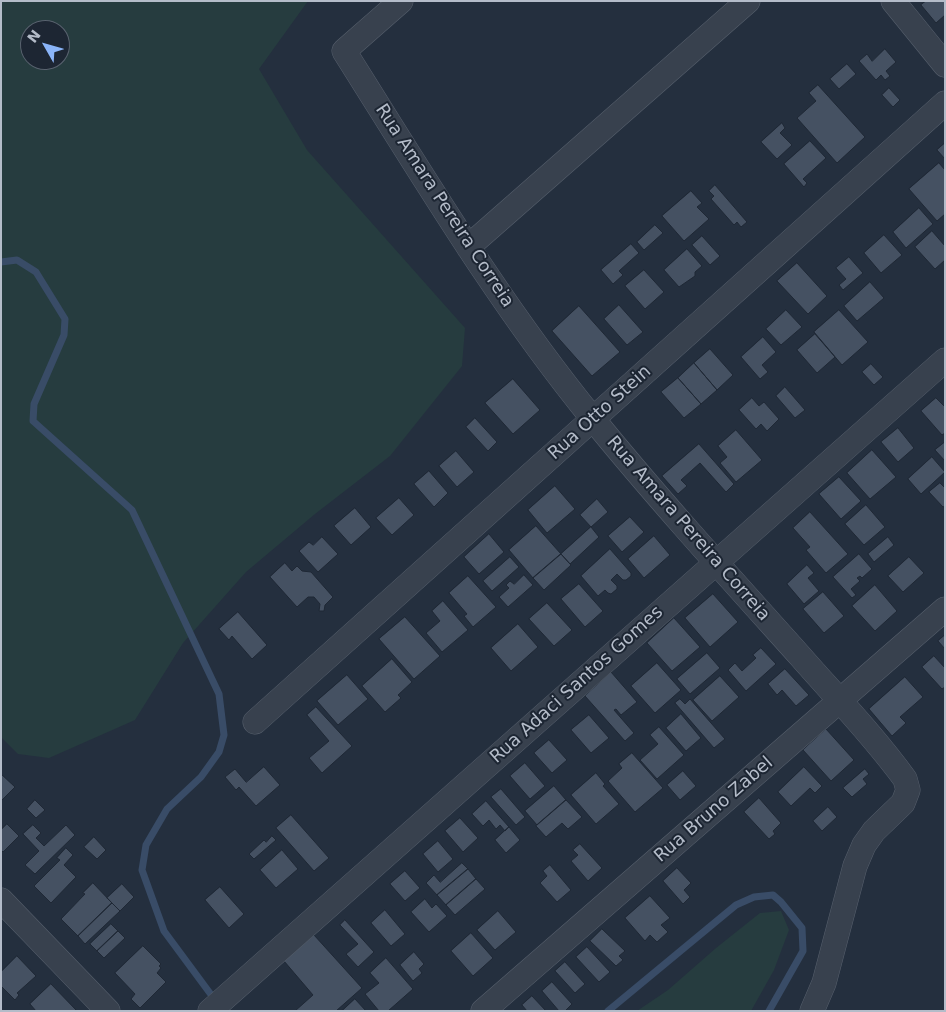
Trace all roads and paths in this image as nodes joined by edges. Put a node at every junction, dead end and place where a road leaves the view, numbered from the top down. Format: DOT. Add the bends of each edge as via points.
graph roads {
  1 [pos="401,1"];
  2 [pos="748,1"];
  3 [pos="892,1"];
  4 [pos="945,65"];
  5 [pos="945,103"];
  6 [pos="468,247"];
  7 [pos="945,360"];
  8 [pos="593,419"];
  9 [pos="716,562"];
  10 [pos="945,608"];
  11 [pos="839,701"];
  12 [pos="255,722"];
  13 [pos="1,900"];
  14 [pos="108,1011"];
  15 [pos="210,1011"];
  16 [pos="483,1011"];
  17 [pos="812,1011"];
  1 -- 6 [label="street, Rua Amara Pereira Correia" via="344,52"];
  2 -- 6 [label="street"];
  3 -- 4 [label="street"];
  5 -- 8 [label="street, Rua Otto Stein"];
  6 -- 8 [label="street, Rua Amara Pereira Correia"];
  7 -- 9 [label="street, Rua Adaci Santos Gomes"];
  8 -- 9 [label="street, Rua Amara Pereira Correia"];
  8 -- 12 [label="street, Rua Otto Stein"];
  9 -- 11 [label="street, Rua Amara Pereira Correia"];
  9 -- 15 [label="street, Rua Adaci Santos Gomes"];
  10 -- 11 [label="street, Rua Bruno Zabel"];
  11 -- 16 [label="street, Rua Bruno Zabel"];
  11 -- 17 [label="street, Rua Amara Pereira Correia" via="905,778 908,790 903,803 864,845 855,866 824,983"];
  13 -- 14 [label="street"];
}
